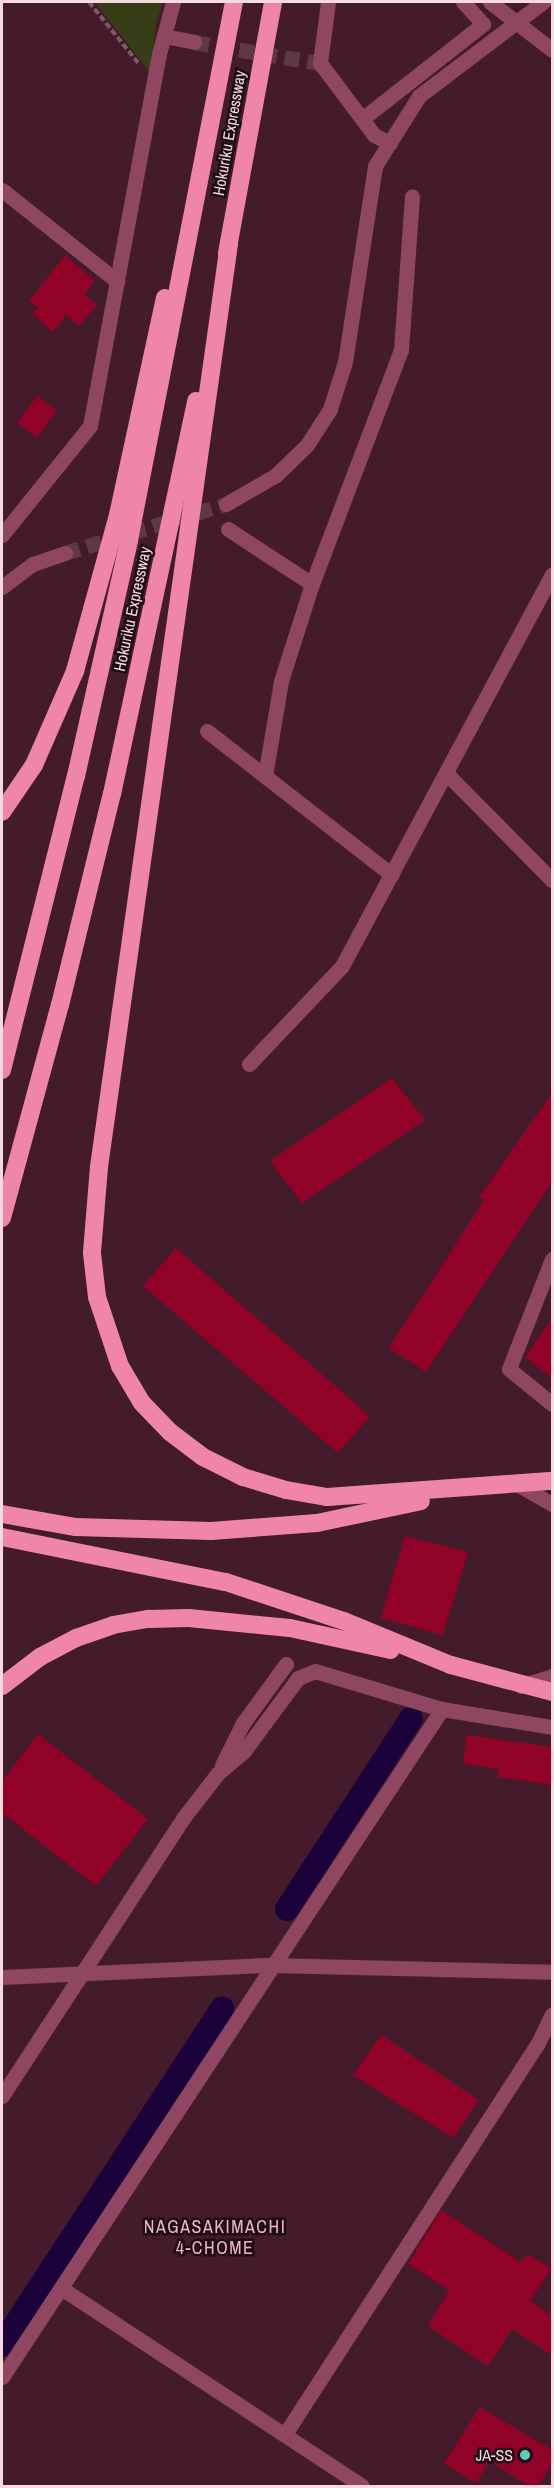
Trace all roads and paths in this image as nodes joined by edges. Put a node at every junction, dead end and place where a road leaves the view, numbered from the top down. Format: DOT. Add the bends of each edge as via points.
graph roads {
  1 [pos="88,2"];
  2 [pos="173,2"];
  3 [pos="229,2"];
  4 [pos="234,2"];
  5 [pos="273,2"];
  6 [pos="328,2"];
  7 [pos="463,2"];
  8 [pos="490,2"];
  9 [pos="543,2"];
  10 [pos="515,20"];
  11 [pos="164,36"];
  12 [pos="195,42"];
  13 [pos="552,50"];
  14 [pos="154,84"];
  15 [pos="362,119"];
  16 [pos="390,143"];
  17 [pos="2,190"];
  18 [pos="412,196"];
  19 [pos="229,244"];
  20 [pos="117,281"];
  21 [pos="226,504"];
  22 [pos="228,529"];
  23 [pos="2,535"];
  24 [pos="64,553"];
  25 [pos="552,575"];
  26 [pos="312,584"];
  27 [pos="2,588"];
  28 [pos="207,731"];
  29 [pos="447,774"];
  30 [pos="265,777"];
  31 [pos="2,812"];
  32 [pos="392,875"];
  33 [pos="552,880"];
  34 [pos="249,1064"];
  35 [pos="2,1070"];
  36 [pos="2,1218"];
  37 [pos="552,1259"];
  38 [pos="552,1404"];
  39 [pos="552,1481"];
  40 [pos="515,1483"];
  41 [pos="473,1488"];
  42 [pos="552,1504"];
  43 [pos="2,1514"];
  44 [pos="2,1537"];
  45 [pos="286,1664"];
  46 [pos="451,1665"];
  47 [pos="552,1676"];
  48 [pos="2,1686"];
  49 [pos="521,1686"];
  50 [pos="552,1692"];
  51 [pos="442,1709"];
  52 [pos="552,1727"];
  53 [pos="218,1773"];
  54 [pos="271,1965"];
  55 [pos="83,1971"];
  56 [pos="552,1972"];
  57 [pos="2,1977"];
  58 [pos="552,2014"];
  59 [pos="2,2096"];
  60 [pos="61,2288"];
  61 [pos="2,2377"];
  62 [pos="285,2434"];
  63 [pos="362,2487"];
  1 -- 14 [label="path"];
  2 -- 11 [label="street"];
  3 -- 31 [label="highway" via="213,62 139,423 96,597 57,718 34,765"];
  4 -- 35 [label="highway, Hokuriku Expressway" via="127,551 76,776"];
  5 -- 19 [label="highway, Hokuriku Expressway"];
  6 -- 15 [label="street" via="320,63"];
  7 -- 15 [label="street" via="483,24"];
  8 -- 10 [label="street"];
  9 -- 10 [label="street"];
  10 -- 13 [label="street"];
  10 -- 16 [label="street" via="419,96"];
  11 -- 12 [label="street"];
  11 -- 14 [label="street"];
  14 -- 20 [label="street"];
  15 -- 16 [label="street" via="374,135"];
  16 -- 21 [label="street" via="375,166 345,362 330,409 307,445 276,475"];
  17 -- 20 [label="street"];
  18 -- 26 [label="street" via="401,350"];
  19 -- 36 [label="highway, Hokuriku Expressway" via="112,794"];
  19 -- 41 [label="highway" via="99,1167 92,1252 97,1297 120,1366 142,1403 170,1432 203,1457 254,1480 327,1497"];
  20 -- 23 [label="street" via="90,426"];
  22 -- 26 [label="street"];
  24 -- 27 [label="street" via="33,564"];
  25 -- 29 [label="street"];
  26 -- 30 [label="street" via="281,681"];
  28 -- 30 [label="street"];
  29 -- 32 [label="street"];
  29 -- 33 [label="street"];
  30 -- 32 [label="street"];
  32 -- 34 [label="street" via="342,966"];
  37 -- 38 [label="street" via="508,1369"];
  39 -- 40 [label="highway"];
  40 -- 41 [label="highway"];
  40 -- 42 [label="street"];
  41 -- 43 [label="highway" via="317,1523 211,1532 76,1527"];
  44 -- 46 [label="highway" via="226,1582 345,1621"];
  45 -- 53 [label="street" via="243,1723"];
  46 -- 48 [label="highway" via="291,1628 189,1618 148,1619 76,1638 40,1657"];
  46 -- 49 [label="highway"];
  47 -- 49 [label="street"];
  49 -- 50 [label="highway"];
  51 -- 52 [label="street"];
  51 -- 53 [label="street" via="315,1671 298,1678 244,1751"];
  51 -- 54 [label="street"];
  53 -- 55 [label="street" via="184,1817"];
  54 -- 55 [label="street"];
  54 -- 56 [label="street"];
  54 -- 60 [label="street"];
  55 -- 57 [label="street"];
  55 -- 59 [label="street"];
  58 -- 62 [label="street" via="538,2043"];
  60 -- 61 [label="street"];
  60 -- 62 [label="street"];
  62 -- 63 [label="street"];
}
